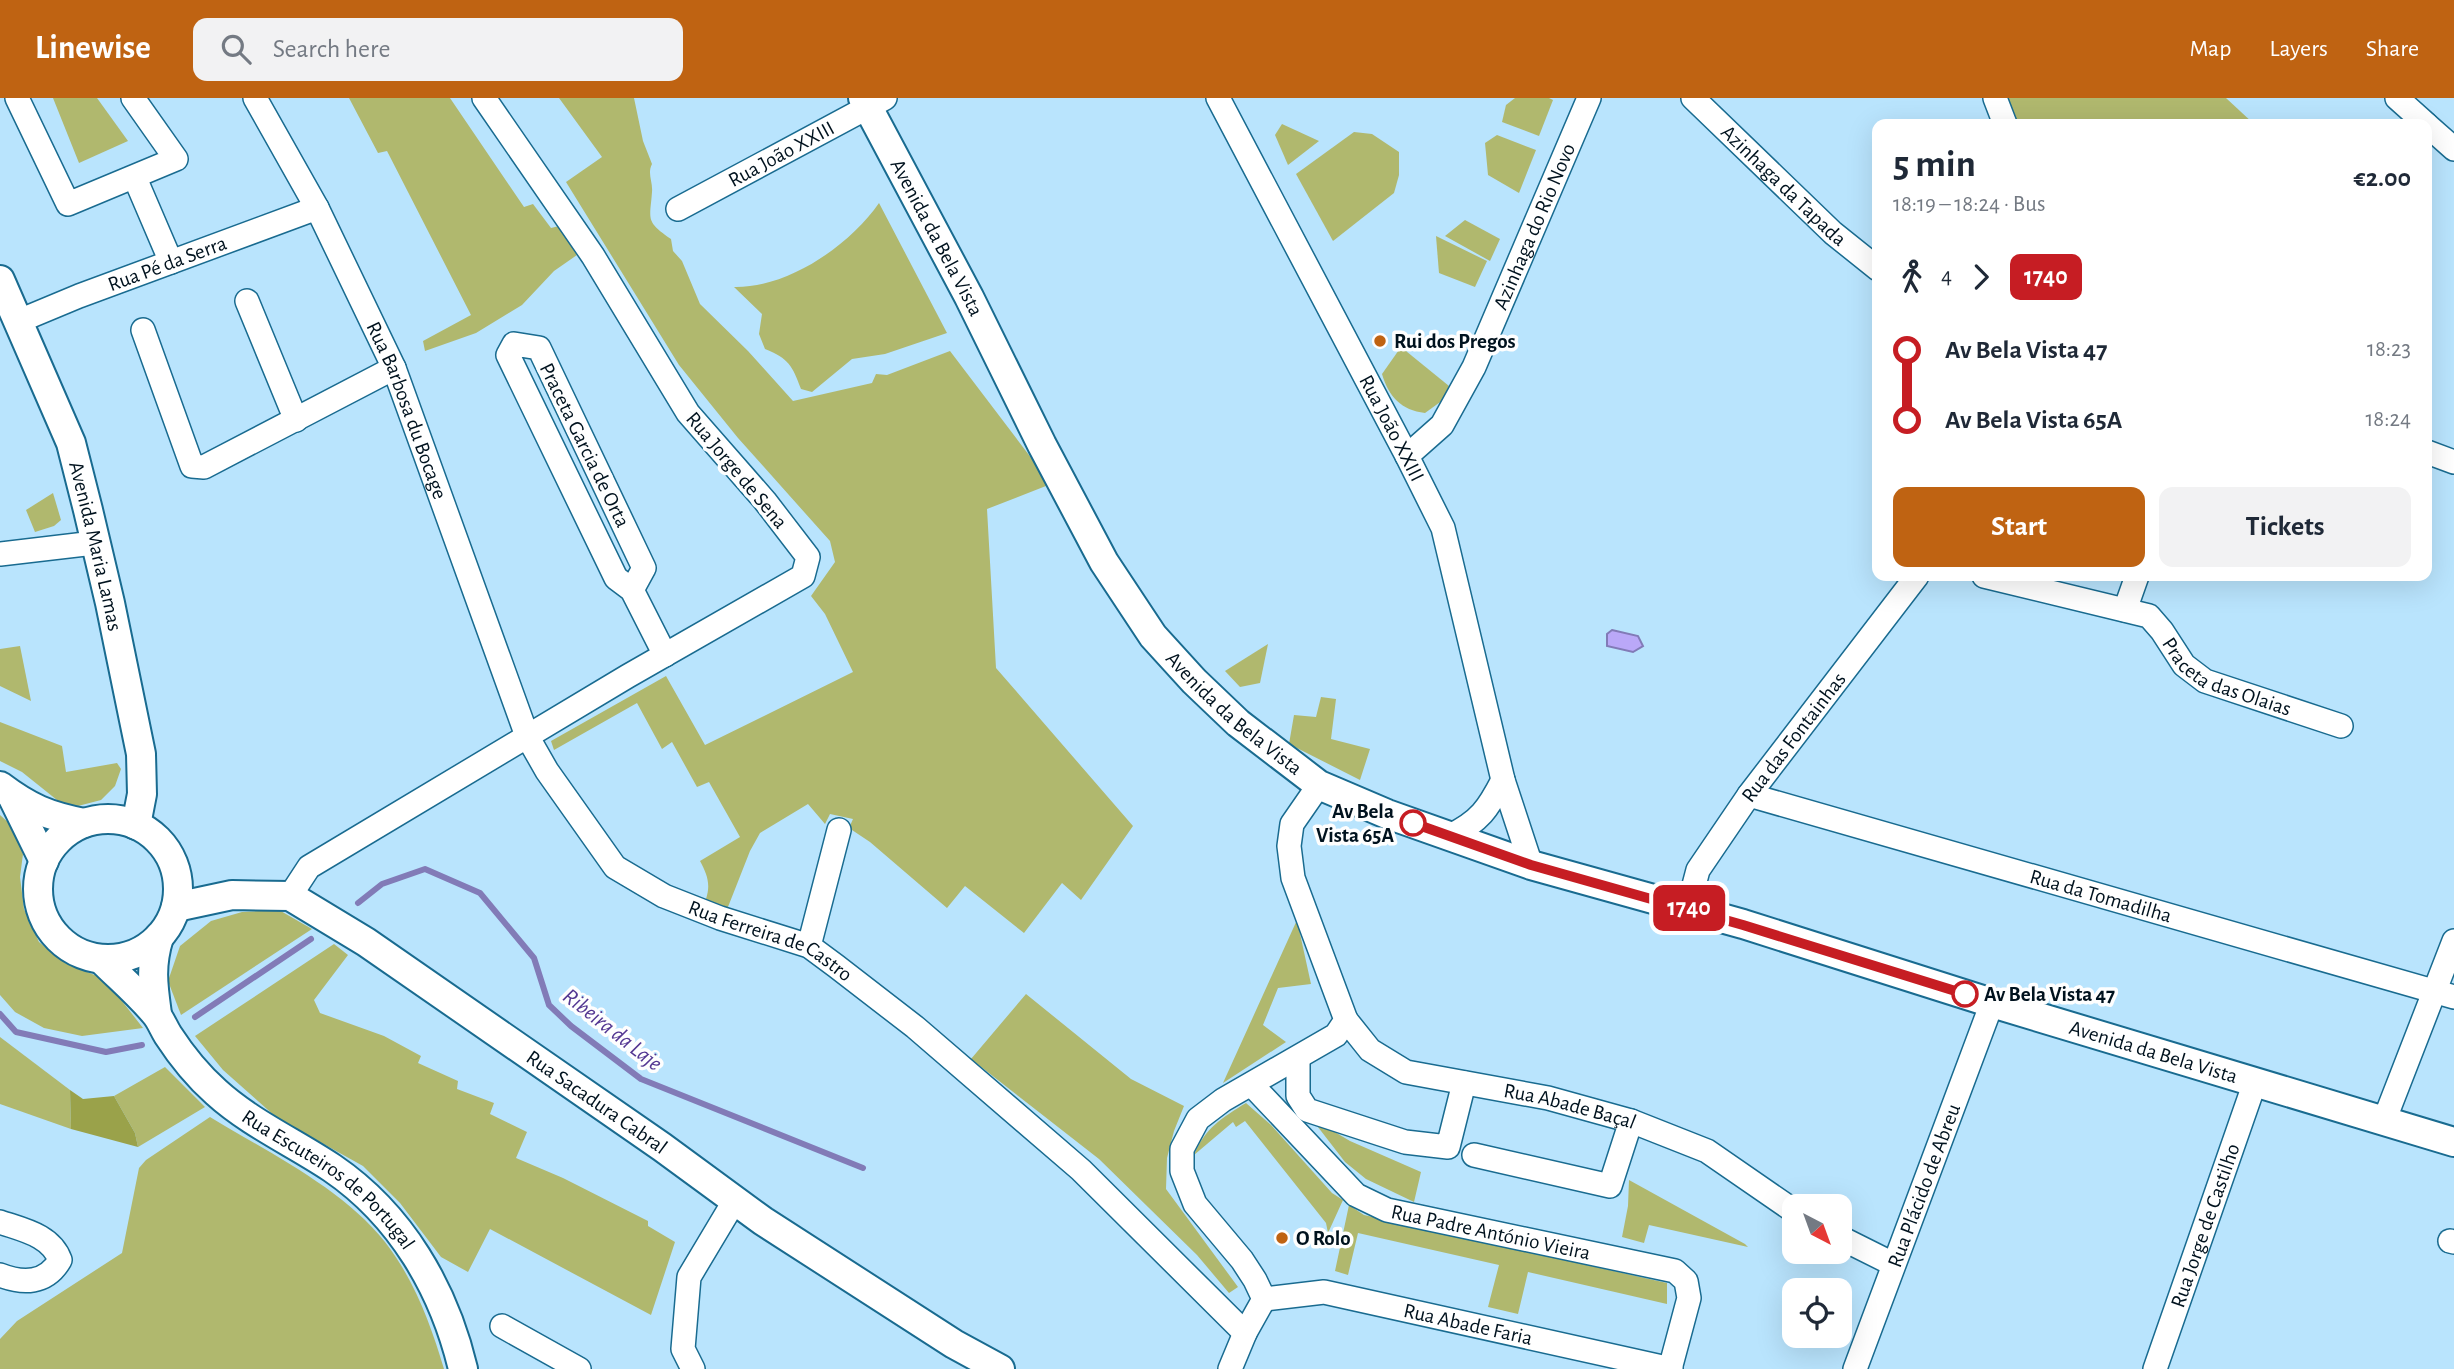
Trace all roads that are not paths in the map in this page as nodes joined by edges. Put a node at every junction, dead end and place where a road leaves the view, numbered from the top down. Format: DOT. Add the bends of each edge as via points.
graph roads {
  1 [pos="17,98"];
  2 [pos="133,98"];
  3 [pos="254,98"];
  4 [pos="484,98"];
  5 [pos="1218,98"];
  6 [pos="1588,98"];
  7 [pos="1693,98"];
  8 [pos="1995,98"];
  9 [pos="2397,98"];
  10 [pos="872,101"];
  11 [pos="2003,119"];
  12 [pos="2420,119"];
  13 [pos="2432,129"];
  14 [pos="2454,149"];
  15 [pos="135,178"];
  16 [pos="317,208"];
  17 [pos="678,209"];
  18 [pos="171,262"];
  19 [pos="1872,264"];
  20 [pos="0,281"];
  21 [pos="247,301"];
  22 [pos="19,321"];
  23 [pos="143,330"];
  24 [pos="394,368"];
  25 [pos="296,419"];
  26 [pos="2432,454"];
  27 [pos="1407,456"];
  28 [pos="2454,462"];
  29 [pos="94,543"];
  30 [pos="0,554"];
  31 [pos="1913,581"];
  32 [pos="2005,581"];
  33 [pos="2135,581"];
  34 [pos="632,590"];
  35 [pos="2125,610"];
  36 [pos="665,655"];
  37 [pos="2341,726"];
  38 [pos="527,736"];
  39 [pos="1503,780"];
  40 [pos="1319,785"];
  41 [pos="6,791"];
  42 [pos="1749,795"];
  43 [pos="84,823"];
  44 [pos="136,825"];
  45 [pos="839,830"];
  46 [pos="1450,836"];
  47 [pos="44,861"];
  48 [pos="1531,865"];
  49 [pos="290,896"];
  50 [pos="176,907"];
  51 [pos="1688,908"];
  52 [pos="159,937"];
  53 [pos="2454,941"];
  54 [pos="809,946"];
  55 [pos="101,959"];
  56 [pos="2444,994"];
  57 [pos="1992,1003"];
  58 [pos="157,1014"];
  59 [pos="1346,1020"];
  60 [pos="1298,1058"];
  61 [pos="2255,1082"];
  62 [pos="1464,1083"];
  63 [pos="1252,1085"];
  64 [pos="1631,1121"];
  65 [pos="2384,1121"];
  66 [pos="2454,1142"];
  67 [pos="1474,1155"];
  68 [pos="735,1200"];
  69 [pos="1782,1203"];
  70 [pos="0,1222"];
  71 [pos="1852,1244"];
  72 [pos="1893,1264"];
  73 [pos="0,1275"];
  74 [pos="1264,1299"];
  75 [pos="502,1326"];
  76 [pos="1245,1333"];
  77 [pos="463,1369"];
  78 [pos="579,1369"];
  79 [pos="693,1369"];
  80 [pos="1000,1369"];
  81 [pos="1230,1369"];
  82 [pos="1670,1369"];
  83 [pos="1855,1369"];
  84 [pos="2155,1369"];
  1 -- 15 [label="street" via="68,204"];
  2 -- 15 [label="street" via="176,159"];
  3 -- 16 [label="street, Rua Barbosa du Bocage"];
  4 -- 36 [label="street, Rua Jorge de Sena" via="593,256 688,413 808,557 803,576"];
  5 -- 27 [label="street, Rua João XXIII"];
  6 -- 27 [label="street, Azinhaga do Rio Novo" via="1474,367 1442,425"];
  7 -- 19 [label="street, Azinhaga da Tapada" via="1833,233"];
  8 -- 11 [label="street"];
  9 -- 12 [label="street"];
  10 -- 17 [label="street, Rua João XXIII"];
  10 -- 40 [label="street, Avenida da Bela Vista" via="1104,562 1153,636 1194,681 1238,723"];
  13 -- 14 [label="street"];
  15 -- 18 [label="street"];
  16 -- 18 [label="street, Rua Pé da Serra"];
  16 -- 24 [label="street, Rua Barbosa du Bocage"];
  18 -- 22 [label="street, Rua Pé da Serra"];
  20 -- 22 [label="street, Avenida Maria Lamas"];
  21 -- 25 [label="street"];
  22 -- 29 [label="street, Avenida Maria Lamas" via="71,443"];
  23 -- 25 [label="street" via="192,466 204,467"];
  24 -- 25 [label="street"];
  24 -- 38 [label="street, Rua Barbosa du Bocage"];
  26 -- 28 [label="street"];
  27 -- 39 [label="street, Rua João XXIII" via="1443,528"];
  29 -- 30 [label="street"];
  29 -- 44 [label="street, Avenida Maria Lamas" via="141,754 142,794"];
  31 -- 42 [label="street, Rua das Fontainhas"];
  32 -- 35 [label="street, Praceta das Olaias"];
  33 -- 35 [label="street"];
  34 -- 34 [label="street, Praceta Garcia de Orta" via="617,578 508,355 514,344 539,348 644,568"];
  34 -- 36 [label="street, Praceta Garcia de Orta"];
  35 -- 37 [label="street, Praceta das Olaias" via="2149,616 2184,665 2205,681"];
  36 -- 38 [label="street, Rua Jorge de Sena"];
  38 -- 49 [label="street" via="309,867"];
  38 -- 54 [label="street, Rua Ferreira de Castro" via="615,867 664,896"];
  39 -- 46 [label="street" via="1491,805 1471,826"];
  39 -- 48 [label="street, Rua João XXIII"];
  40 -- 46 [label="street, Avenida da Bela Vista"];
  40 -- 59 [label="street, Rua Abade Baçal" via="1293,824 1289,846 1293,878"];
  41 -- 43 [label="street" via="50,816"];
  41 -- 47 [label="street"];
  42 -- 51 [label="street, Rua das Fontainhas" via="1698,870"];
  42 -- 56 [label="street, Rua da Tomadilha"];
  43 -- 44 [label="street" via="101,819"];
  43 -- 47 [label="street" via="67,832"];
  44 -- 50 [label="street" via="155,836 169,853 177,874"];
  45 -- 54 [label="street"];
  46 -- 48 [label="street, Avenida da Bela Vista"];
  47 -- 55 [label="street" via="38,898 52,933 81,956"];
  48 -- 51 [label="street, Avenida da Bela Vista"];
  49 -- 50 [label="street" via="232,895"];
  49 -- 68 [label="street, Rua Sacadura Cabral" via="366,942"];
  50 -- 52 [label="street"];
  51 -- 57 [label="street, Avenida da Bela Vista"];
  52 -- 55 [label="street" via="122,958"];
  52 -- 58 [label="street, Rua Escuteiros de Portugal" via="152,978"];
  53 -- 56 [label="street"];
  54 -- 76 [label="street, Rua Ferreira de Castro" via="915,1027 1081,1170"];
  55 -- 58 [label="street, Rua Escuteiros de Portugal"];
  56 -- 65 [label="street"];
  57 -- 61 [label="street, Avenida da Bela Vista"];
  57 -- 72 [label="street, Rua Plácido de Abreu"];
  58 -- 77 [label="street, Rua Escuteiros de Portugal" via="168,1035 214,1090 236,1109 348,1180 387,1216 432,1281"];
  59 -- 60 [label="street" via="1336,1035"];
  59 -- 62 [label="street, Rua Abade Baçal" via="1370,1050 1406,1072"];
  60 -- 62 [label="street" via="1298,1096 1307,1110 1405,1142 1448,1147"];
  60 -- 63 [label="street"];
  61 -- 65 [label="street, Avenida da Bela Vista"];
  61 -- 84 [label="street, Rua Jorge de Castilho"];
  62 -- 64 [label="street, Rua Abade Baçal" via="1548,1098"];
  63 -- 74 [label="street" via="1198,1119 1182,1149 1182,1171 1195,1204 1242,1260"];
  63 -- 82 [label="street, Rua Padre António Vieira" via="1356,1195 1387,1210 1675,1271 1686,1281 1689,1298"];
  64 -- 67 [label="street" via="1610,1186"];
  64 -- 69 [label="street, Rua Abade Baçal" via="1707,1151"];
  65 -- 66 [label="street, Avenida da Bela Vista"];
  68 -- 79 [label="street" via="689,1277 682,1349"];
  68 -- 80 [label="street, Rua Sacadura Cabral" via="954,1344"];
  70 -- 73 [label="street" via="52,1244 60,1260 48,1275 30,1282"];
  71 -- 72 [label="street"];
  72 -- 83 [label="street, Rua Plácido de Abreu"];
  74 -- 76 [label="street"];
  74 -- 82 [label="street, Rua Abade Faria" via="1324,1292"];
  75 -- 78 [label="street"];
  76 -- 81 [label="street"];
}
